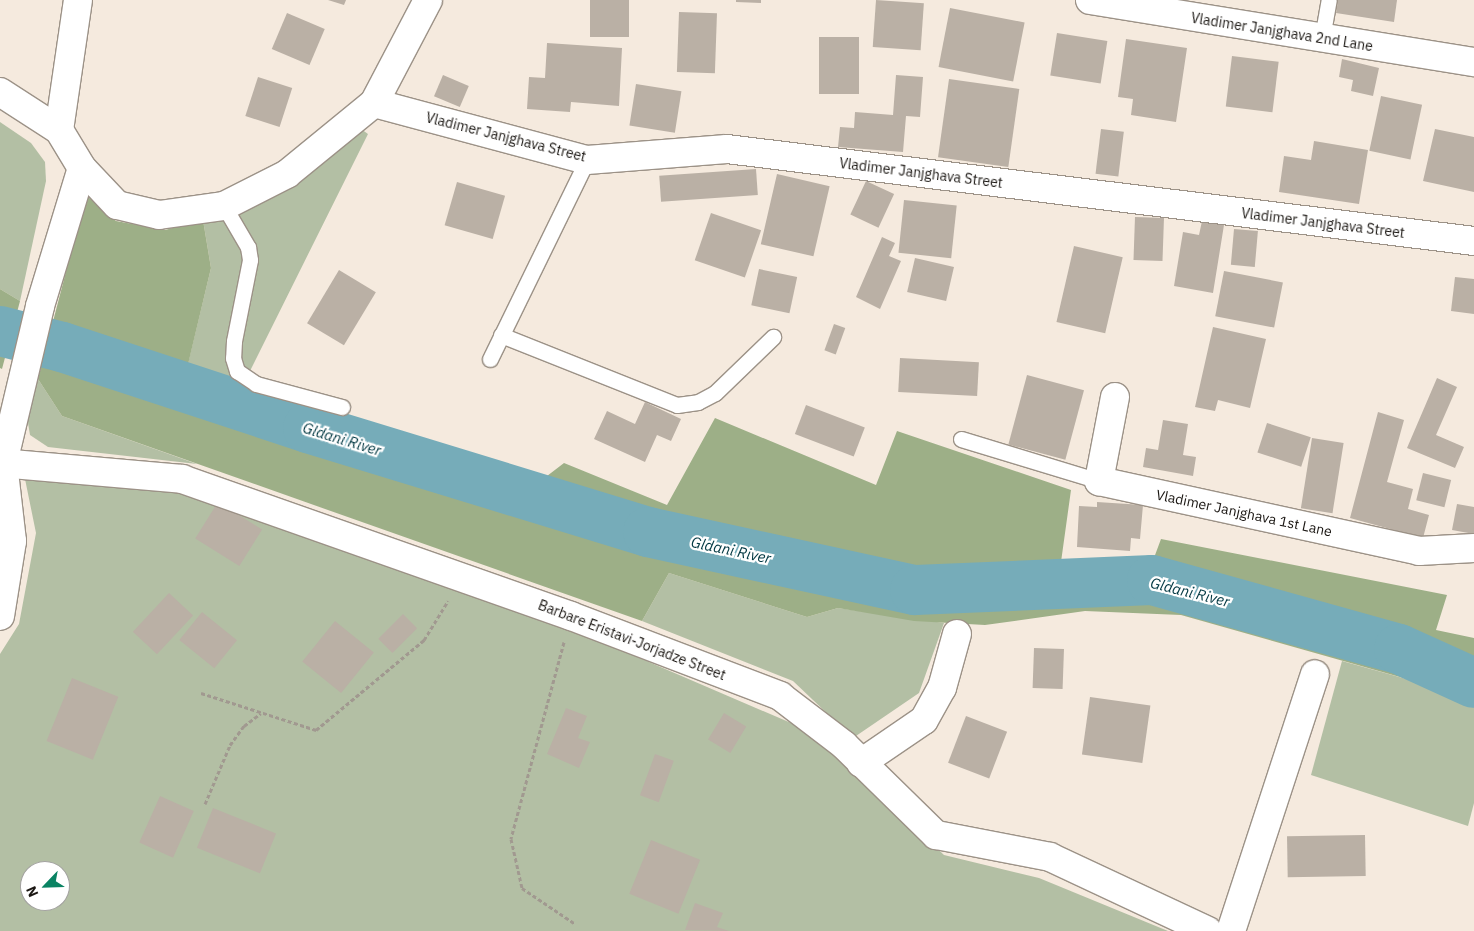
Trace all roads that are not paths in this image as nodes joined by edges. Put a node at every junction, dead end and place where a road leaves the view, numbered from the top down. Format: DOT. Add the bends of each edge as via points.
graph roads {
  1 [pos="78,0"];
  2 [pos="428,0"];
  3 [pos="1090,0"];
  4 [pos="1329,0"];
  5 [pos="1206,10"];
  6 [pos="1322,38"];
  7 [pos="1474,62"];
  8 [pos="0,92"];
  9 [pos="374,103"];
  10 [pos="59,130"];
  11 [pos="587,160"];
  12 [pos="82,168"];
  13 [pos="224,206"];
  14 [pos="1474,241"];
  15 [pos="501,335"];
  16 [pos="773,337"];
  17 [pos="490,359"];
  18 [pos="1115,397"];
  19 [pos="342,407"];
  20 [pos="960,439"];
  21 [pos="1,463"];
  22 [pos="1099,481"];
  23 [pos="1474,548"];
  24 [pos="0,616"];
  25 [pos="957,634"];
  26 [pos="1315,674"];
  27 [pos="861,763"];
  28 [pos="1208,931"];
  29 [pos="1230,931"];
  1 -- 10 [label="street"];
  2 -- 9 [label="street"];
  3 -- 5 [label="street, Vladimer Janjghava 2nd Lane"];
  4 -- 6 [label="lane"];
  5 -- 6 [label="street, Vladimer Janjghava 2nd Lane"];
  6 -- 7 [label="street, Vladimer Janjghava 2nd Lane"];
  8 -- 10 [label="street"];
  9 -- 11 [label="street, Vladimer Janjghava Street"];
  9 -- 13 [label="street" via="287,174"];
  10 -- 12 [label="street"];
  11 -- 14 [label="street, Vladimer Janjghava Street" via="727,150"];
  11 -- 15 [label="lane"];
  12 -- 13 [label="street" via="117,205 159,215"];
  12 -- 21 [label="street" via="40,306"];
  13 -- 19 [label="lane" via="248,247 250,260 234,340 233,358 237,371 256,384"];
  15 -- 16 [label="lane" via="677,405 698,402 715,392"];
  15 -- 17 [label="lane"];
  18 -- 22 [label="street"];
  20 -- 22 [label="lane"];
  21 -- 24 [label="street" via="12,541"];
  21 -- 27 [label="street, Barbare Eristavi-Jorjadze Street" via="182,479 571,616 780,696"];
  22 -- 23 [label="street, Vladimer Janjghava 1st Lane" via="1418,551"];
  25 -- 27 [label="street" via="942,688 924,720"];
  26 -- 29 [label="street"];
  27 -- 28 [label="street, Barbare Eristavi-Jorjadze Street" via="936,835 1050,857"];
}
